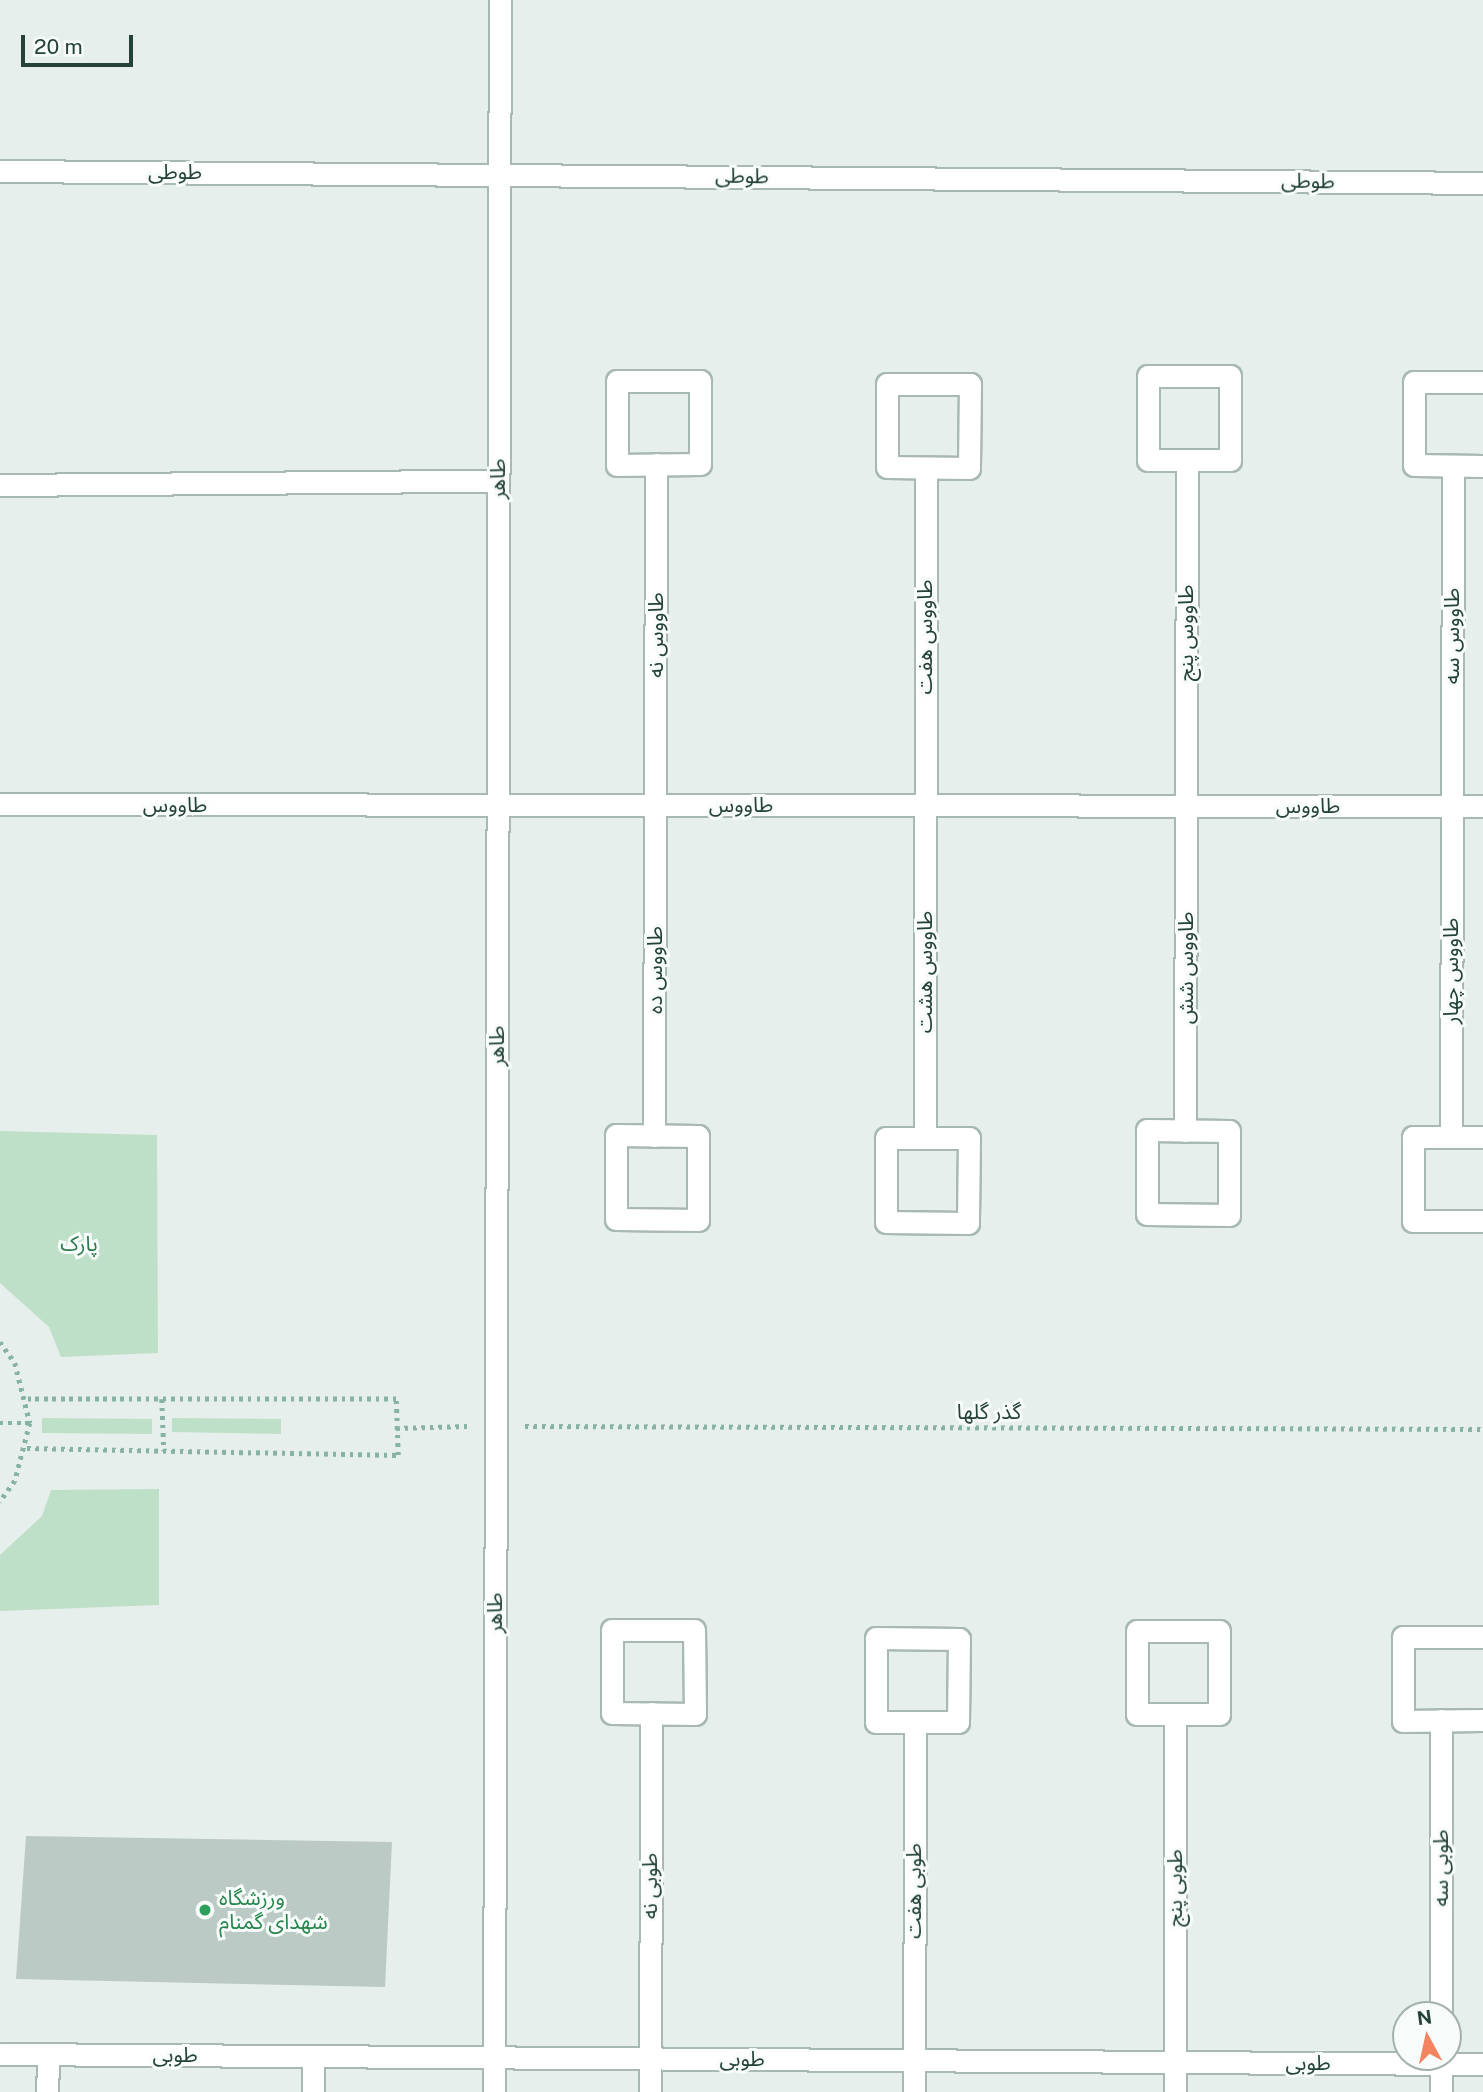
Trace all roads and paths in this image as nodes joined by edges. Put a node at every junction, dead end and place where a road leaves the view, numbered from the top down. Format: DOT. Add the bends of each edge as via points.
graph roads {
  1 [pos="500,0"];
  2 [pos="0,171"];
  3 [pos="499,173"];
  4 [pos="1483,183"];
  5 [pos="1483,382"];
  6 [pos="1187,460"];
  7 [pos="656,464"];
  8 [pos="1453,466"];
  9 [pos="1483,466"];
  10 [pos="926,468"];
  11 [pos="498,481"];
  12 [pos="0,485"];
  13 [pos="0,804"];
  14 [pos="497,805"];
  15 [pos="655,805"];
  16 [pos="925,806"];
  17 [pos="1186,806"];
  18 [pos="1452,806"];
  19 [pos="1483,806"];
  20 [pos="1185,1130"];
  21 [pos="654,1136"];
  22 [pos="1451,1136"];
  23 [pos="1483,1136"];
  24 [pos="925,1138"];
  25 [pos="1483,1221"];
  26 [pos="0,1342"];
  27 [pos="28,1399"];
  28 [pos="162,1399"];
  29 [pos="0,1423"];
  30 [pos="30,1423"];
  31 [pos="496,1426"];
  32 [pos="396,1428"];
  33 [pos="1483,1429"];
  34 [pos="27,1448"];
  35 [pos="163,1451"];
  36 [pos="0,1502"];
  37 [pos="1483,1637"];
  38 [pos="651,1713"];
  39 [pos="1175,1714"];
  40 [pos="1441,1720"];
  41 [pos="1483,1720"];
  42 [pos="915,1722"];
  43 [pos="1441,2001"];
  44 [pos="0,2054"];
  45 [pos="47,2054"];
  46 [pos="313,2056"];
  47 [pos="494,2057"];
  48 [pos="650,2058"];
  49 [pos="914,2060"];
  50 [pos="1392,2060"];
  51 [pos="1175,2062"];
  52 [pos="1462,2062"];
  53 [pos="1483,2064"];
  54 [pos="1441,2071"];
  55 [pos="47,2092"];
  56 [pos="313,2092"];
  57 [pos="494,2092"];
  58 [pos="650,2092"];
  59 [pos="914,2092"];
  60 [pos="1175,2092"];
  61 [pos="1441,2092"];
  1 -- 3 [label="street, طاهر"];
  2 -- 3 [label="street, طوطی"];
  3 -- 4 [label="street, طوطی"];
  3 -- 11 [label="street, طاهر"];
  5 -- 8 [label="street" via="1414,382 1414,465"];
  6 -- 6 [label="street" via="1230,460 1230,376 1148,376 1148,460"];
  6 -- 17 [label="street, طاووس پنج"];
  7 -- 7 [label="street" via="700,464 699,381 617,381 617,465"];
  7 -- 15 [label="street, طاووس نه"];
  8 -- 9 [label="street"];
  8 -- 18 [label="street, طاووس سه"];
  10 -- 10 [label="street" via="970,468 970,384 887,384 887,467"];
  10 -- 16 [label="street, طاووس هفت"];
  11 -- 12 [label="street"];
  11 -- 14 [label="street, طاهر"];
  13 -- 14 [label="street, طاووس"];
  14 -- 15 [label="street, طاووس"];
  14 -- 31 [label="street, طاهر"];
  15 -- 16 [label="street, طاووس"];
  15 -- 21 [label="street, طاووس ده"];
  16 -- 17 [label="street, طاووس"];
  16 -- 24 [label="street, طاووس هشت"];
  17 -- 18 [label="street, طاووس"];
  17 -- 20 [label="street, طاووس شش"];
  18 -- 19 [label="street, طاووس"];
  18 -- 22 [label="street, طاووس چهار"];
  20 -- 20 [label="street" via="1147,1130 1147,1214 1229,1215 1229,1131"];
  21 -- 21 [label="street" via="616,1135 616,1219 698,1220 698,1136"];
  22 -- 23 [label="street"];
  22 -- 25 [label="street" via="1413,1137 1413,1221"];
  24 -- 24 [label="street" via="886,1138 886,1222 968,1223 969,1139"];
  26 -- 27 [label="path"];
  27 -- 28 [label="path"];
  27 -- 30 [label="path"];
  28 -- 32 [label="path" via="396,1399"];
  28 -- 35 [label="path"];
  29 -- 30 [label="path"];
  30 -- 34 [label="path"];
  31 -- 32 [label="path, گذر گلها"];
  31 -- 33 [label="path, گذر گلها"];
  31 -- 47 [label="street, طاهر"];
  32 -- 35 [label="path" via="398,1455"];
  34 -- 35 [label="path"];
  34 -- 36 [label="path"];
  37 -- 40 [label="street" via="1403,1637 1403,1721"];
  38 -- 38 [label="street" via="695,1714 695,1630 612,1630 612,1713"];
  38 -- 48 [label="street, طوبی نه"];
  39 -- 39 [label="street" via="1219,1714 1219,1631 1137,1631 1137,1714"];
  39 -- 51 [label="street, طوبی پنج"];
  40 -- 41 [label="street"];
  40 -- 43 [label="street, طوبی سه"];
  42 -- 42 [label="street" via="958,1722 959,1639 876,1639 876,1722"];
  42 -- 49 [label="street, طوبی هفت"];
  44 -- 45 [label="street, طوبی"];
  45 -- 46 [label="street, طوبی"];
  45 -- 55 [label="street"];
  46 -- 47 [label="street, طوبی"];
  46 -- 56 [label="street"];
  47 -- 48 [label="street, طوبی"];
  47 -- 57 [label="street, طاهر"];
  48 -- 49 [label="street, طوبی"];
  48 -- 58 [label="street, طوبی نه"];
  49 -- 51 [label="street, طوبی"];
  49 -- 59 [label="street, طوبی هفت"];
  50 -- 51 [label="street, طوبی"];
  51 -- 60 [label="street, طوبی پنج"];
  52 -- 53 [label="street, طوبی"];
  54 -- 61 [label="street"];
}
